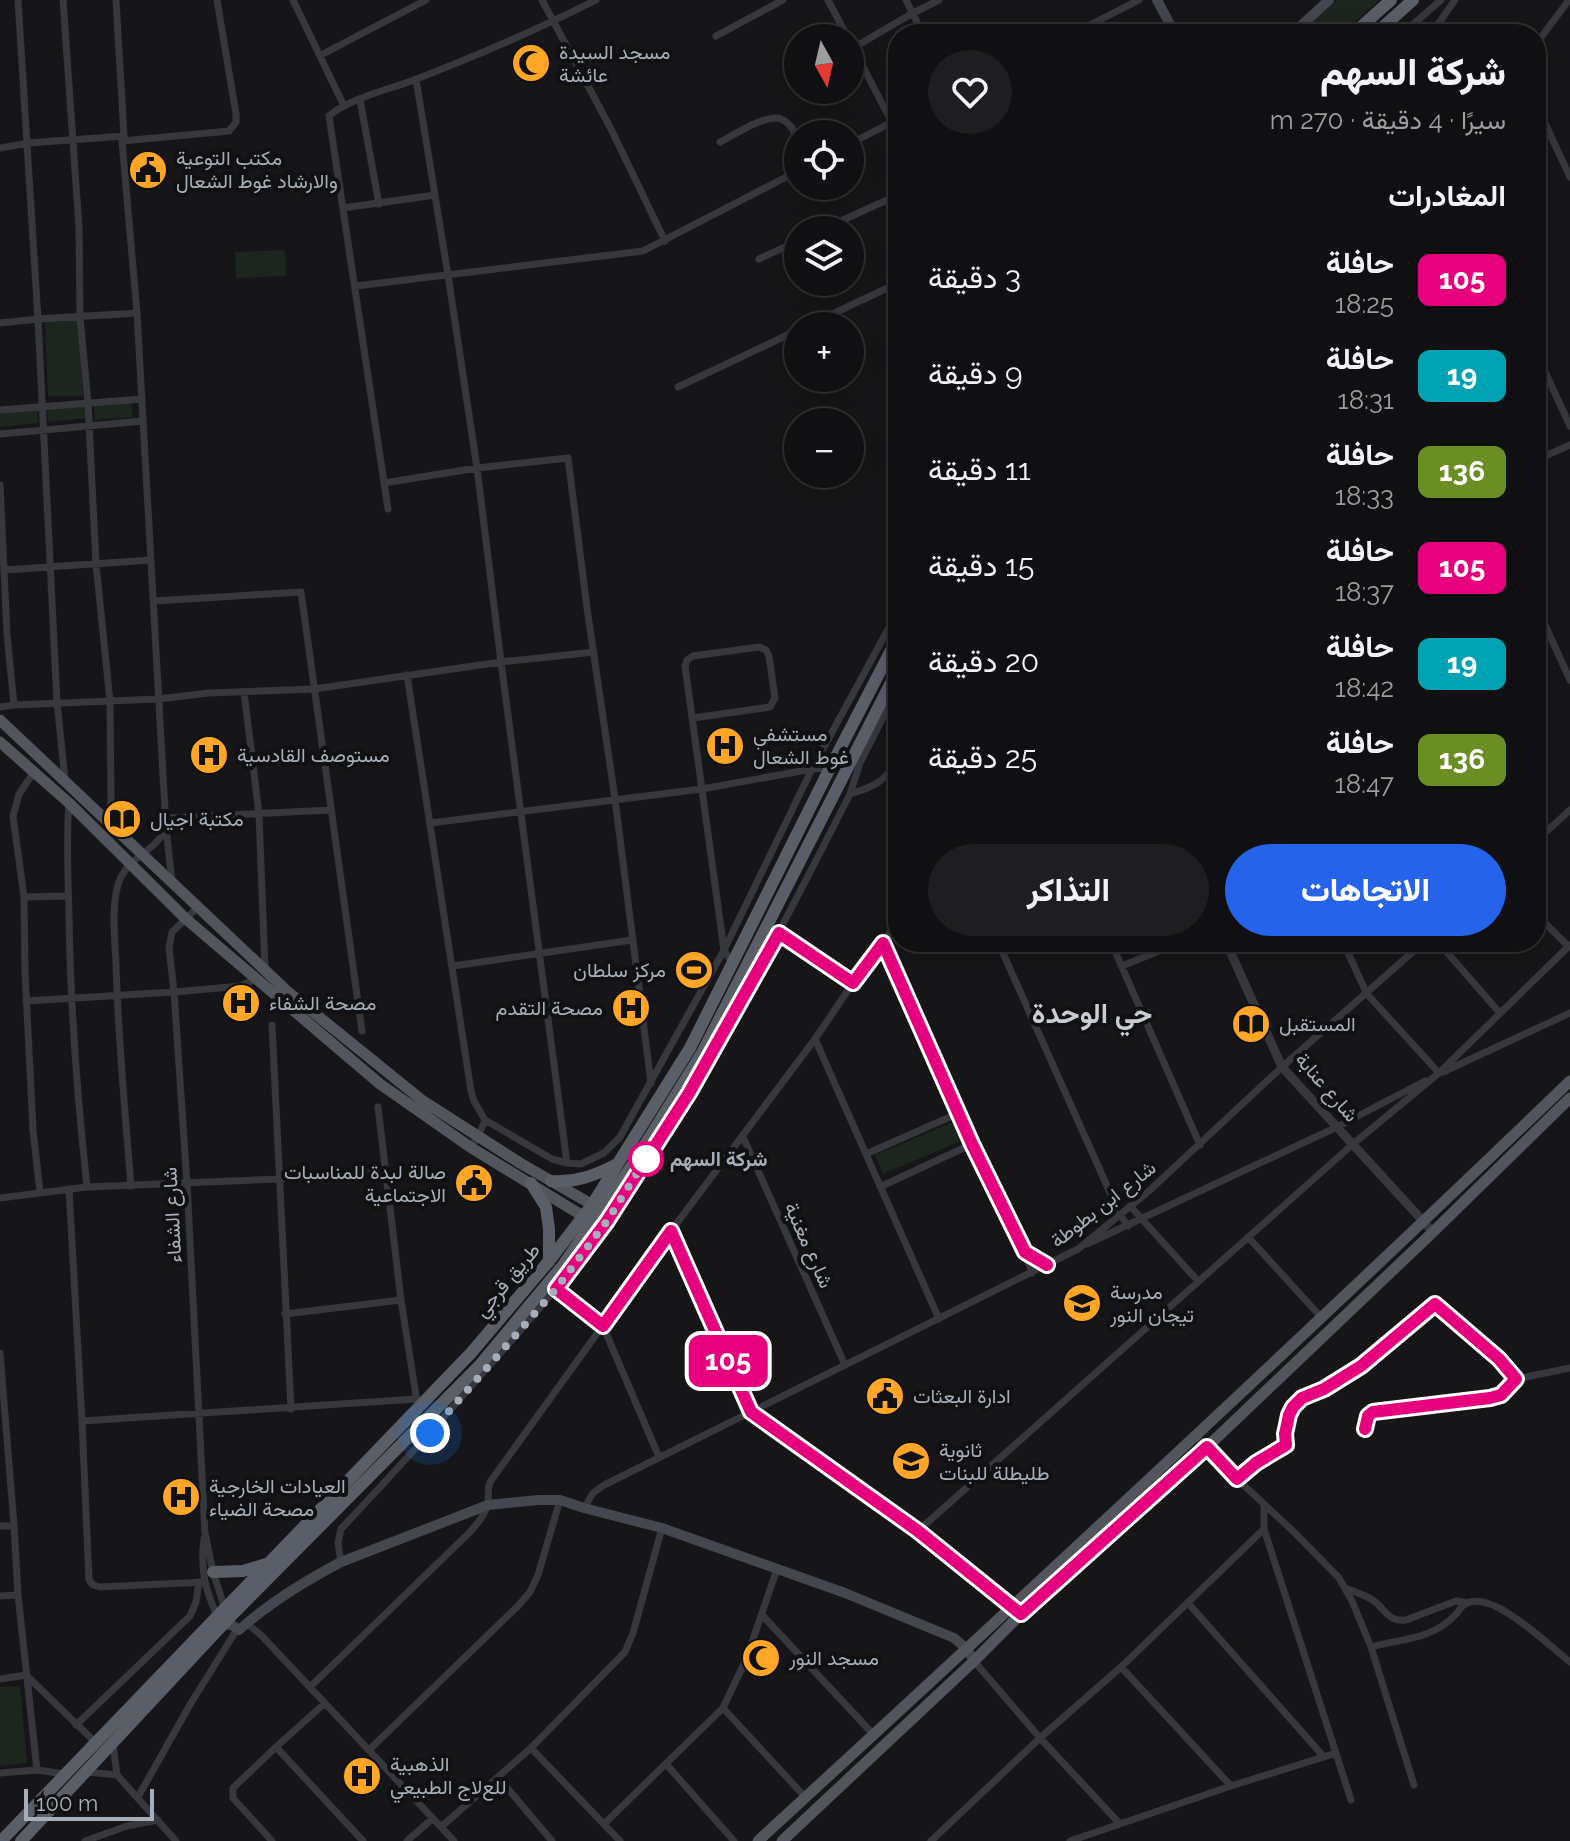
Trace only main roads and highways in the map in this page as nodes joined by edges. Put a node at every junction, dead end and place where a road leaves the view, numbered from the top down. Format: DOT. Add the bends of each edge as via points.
graph roads {
  1 [pos="1157,0"];
  2 [pos="1329,0"];
  3 [pos="1391,0"];
  4 [pos="1413,0"];
  5 [pos="1374,15"];
  6 [pos="1170,24"];
  7 [pos="1303,24"];
  8 [pos="1364,24"];
  9 [pos="1378,24"];
  10 [pos="1387,24"];
  11 [pos="888,656"];
  12 [pos="888,689"];
  13 [pos="0,720"];
  14 [pos="0,742"];
  15 [pos="696,1051"];
  16 [pos="1570,1081"];
  17 [pos="1570,1098"];
  18 [pos="474,1142"];
  19 [pos="618,1164"];
  20 [pos="551,1181"];
  21 [pos="531,1183"];
  22 [pos="597,1208"];
  23 [pos="589,1219"];
  24 [pos="549,1261"];
  25 [pos="269,1563"];
  26 [pos="205,1579"];
  27 [pos="1017,1610"];
  28 [pos="231,1621"];
  29 [pos="967,1649"];
  30 [pos="974,1661"];
  31 [pos="1,1841"];
  32 [pos="21,1841"];
  33 [pos="758,1841"];
  34 [pos="781,1841"];
  1 -- 6 [label="main road"];
  2 -- 7 [label="main road"];
  3 -- 5 [label="highway"];
  4 -- 10 [label="highway"];
  5 -- 8 [label="highway"];
  5 -- 9 [label="highway"];
  11 -- 15 [label="highway, طريق قرجي" via="732,963"];
  12 -- 15 [label="highway, طريق قرجي" via="767,926"];
  13 -- 18 [label="main road" via="287,991"];
  14 -- 18 [label="main road" via="255,979 380,1084"];
  15 -- 19 [label="highway, طريق قرجي"];
  15 -- 22 [label="highway, طريق قرجي"];
  16 -- 27 [label="main road"];
  17 -- 27 [label="main road" via="1207,1447"];
  18 -- 20 [label="main road"];
  18 -- 21 [label="main road"];
  19 -- 20 [label="highway" via="574,1181"];
  19 -- 22 [label="highway, طريق قرجي"];
  20 -- 22 [label="main road"];
  21 -- 23 [label="main road"];
  21 -- 24 [label="highway" via="546,1207"];
  22 -- 23 [label="highway, طريق قرجي"];
  23 -- 24 [label="highway, طريق قرجي"];
  23 -- 28 [label="highway, طريق قرجي" via="564,1264 479,1366"];
  24 -- 25 [label="highway, طريق قرجي" via="471,1353 417,1403"];
  25 -- 26 [label="highway"];
  25 -- 28 [label="highway, طريق قرجي"];
  27 -- 29 [label="main road"];
  27 -- 30 [label="main road"];
  28 -- 29 [label="main road" via="270,1605 341,1562 488,1505 560,1500 662,1528 845,1593 954,1638"];
  28 -- 31 [label="highway, طريق قرجي" via="177,1658"];
  28 -- 32 [label="highway, طريق قرجي"];
  29 -- 30 [label="main road"];
  29 -- 33 [label="main road"];
  30 -- 34 [label="main road"];
}
